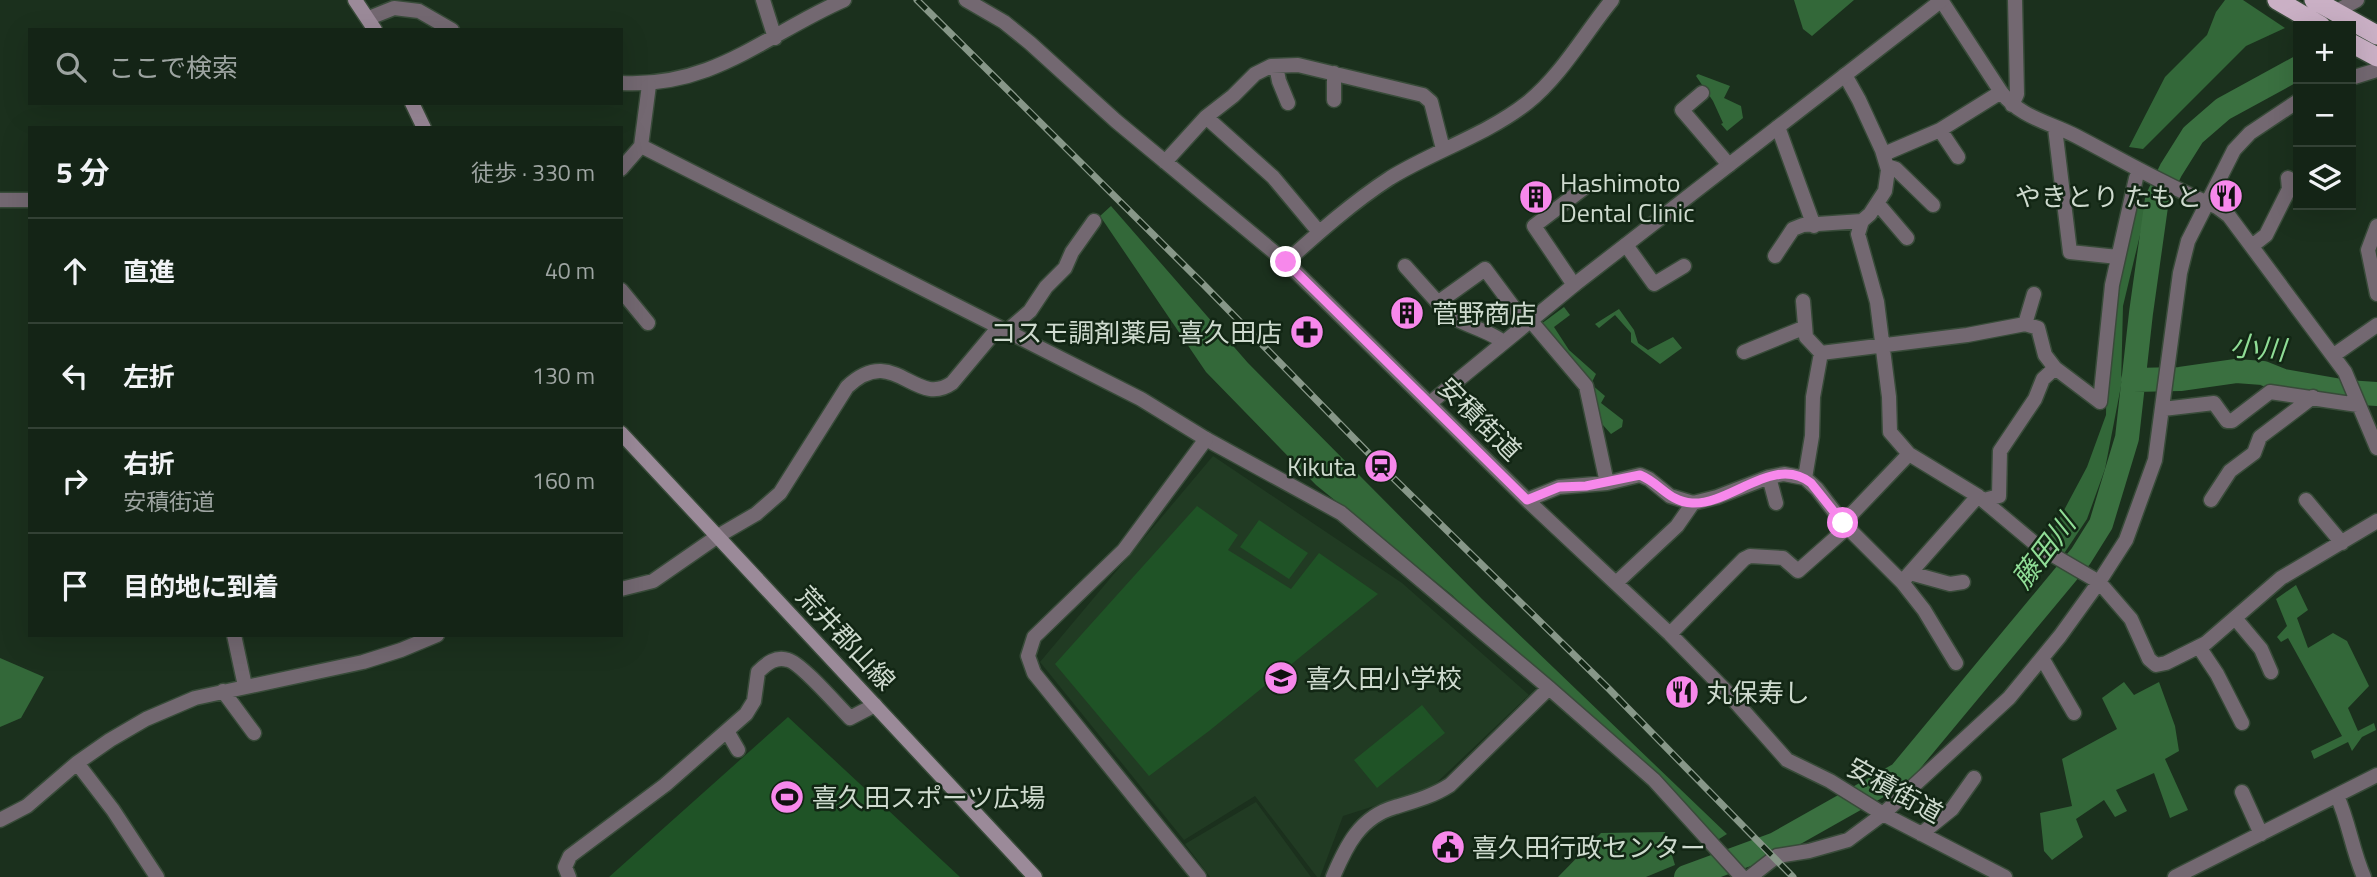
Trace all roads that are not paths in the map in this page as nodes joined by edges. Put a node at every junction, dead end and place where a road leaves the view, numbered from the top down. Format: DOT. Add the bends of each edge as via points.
graph roads {
  1 [pos="355,0"];
  2 [pos="763,0"];
  3 [pos="844,0"];
  4 [pos="1612,0"];
  5 [pos="1942,0"];
  6 [pos="2015,0"];
  7 [pos="2277,0"];
  8 [pos="2315,0"];
  9 [pos="2357,0"];
  10 [pos="968,1"];
  11 [pos="2336,13"];
  12 [pos="2312,21"];
  13 [pos="372,24"];
  14 [pos="449,28"];
  15 [pos="2377,35"];
  16 [pos="775,38"];
  17 [pos="2356,46"];
  18 [pos="2377,57"];
  19 [pos="1276,66"];
  20 [pos="2377,70"];
  21 [pos="1334,73"];
  22 [pos="1845,75"];
  23 [pos="2356,76"];
  24 [pos="623,83"];
  25 [pos="649,85"];
  26 [pos="2001,92"];
  27 [pos="1702,93"];
  28 [pos="1334,100"];
  29 [pos="1288,103"];
  30 [pos="2293,104"];
  31 [pos="413,105"];
  32 [pos="2012,105"];
  33 [pos="1206,117"];
  34 [pos="423,126"];
  35 [pos="1778,127"];
  36 [pos="2055,128"];
  37 [pos="1940,130"];
  38 [pos="641,146"];
  39 [pos="1443,149"];
  40 [pos="1958,157"];
  41 [pos="1885,160"];
  42 [pos="1165,162"];
  43 [pos="1729,165"];
  44 [pos="623,167"];
  45 [pos="2138,174"];
  46 [pos="2288,178"];
  47 [pos="1584,188"];
  48 [pos="0,200"];
  49 [pos="28,200"];
  50 [pos="1878,204"];
  51 [pos="2208,204"];
  52 [pos="1933,205"];
  53 [pos="1094,221"];
  54 [pos="1862,221"];
  55 [pos="1814,226"];
  56 [pos="2377,226"];
  57 [pos="1319,232"];
  58 [pos="1907,238"];
  59 [pos="1626,246"];
  60 [pos="2252,246"];
  61 [pos="1775,256"];
  62 [pos="2118,257"];
  63 [pos="1286,262"];
  64 [pos="1405,266"];
  65 [pos="1684,266"];
  66 [pos="1574,285"];
  67 [pos="623,292"];
  68 [pos="2034,293"];
  69 [pos="2377,294"];
  70 [pos="1803,301"];
  71 [pos="1440,305"];
  72 [pos="1528,322"];
  73 [pos="648,323"];
  74 [pos="2025,324"];
  75 [pos="2377,325"];
  76 [pos="1803,328"];
  77 [pos="1003,329"];
  78 [pos="1503,342"];
  79 [pos="1882,344"];
  80 [pos="1744,352"];
  81 [pos="1821,353"];
  82 [pos="2334,355"];
  83 [pos="2055,368"];
  84 [pos="2355,396"];
  85 [pos="2313,397"];
  86 [pos="1430,403"];
  87 [pos="2163,409"];
  88 [pos="623,435"];
  89 [pos="1206,439"];
  90 [pos="2377,448"];
  91 [pos="1909,454"];
  92 [pos="1769,477"];
  93 [pos="1805,478"];
  94 [pos="1607,483"];
  95 [pos="1981,498"];
  96 [pos="1527,500"];
  97 [pos="2211,500"];
  98 [pos="2306,500"];
  99 [pos="1693,503"];
  100 [pos="1776,503"];
  101 [pos="2377,521"];
  102 [pos="1843,523"];
  103 [pos="718,536"];
  104 [pos="2342,543"];
  105 [pos="1906,578"];
  106 [pos="1963,582"];
  107 [pos="2099,582"];
  108 [pos="1616,583"];
  109 [pos="623,588"];
  110 [pos="2235,618"];
  111 [pos="1670,634"];
  112 [pos="234,637"];
  113 [pos="397,637"];
  114 [pos="433,637"];
  115 [pos="2199,647"];
  116 [pos="406,649"];
  117 [pos="2042,658"];
  118 [pos="1956,663"];
  119 [pos="2271,672"];
  120 [pos="245,686"];
  121 [pos="1549,688"];
  122 [pos="223,691"];
  123 [pos="875,705"];
  124 [pos="2074,713"];
  125 [pos="2242,723"];
  126 [pos="727,731"];
  127 [pos="254,733"];
  128 [pos="738,750"];
  129 [pos="77,763"];
  130 [pos="2377,775"];
  131 [pos="1974,778"];
  132 [pos="2242,792"];
  133 [pos="2337,796"];
  134 [pos="1883,814"];
  135 [pos="0,820"];
  136 [pos="1921,834"];
  137 [pos="2261,834"];
  138 [pos="1757,875"];
  139 [pos="157,877"];
  140 [pos="569,877"];
  141 [pos="1035,877"];
  142 [pos="1199,877"];
  143 [pos="1333,877"];
  144 [pos="1742,877"];
  145 [pos="2005,877"];
  146 [pos="2175,877"];
  147 [pos="2364,877"];
  1 -- 13 [label="main road"];
  2 -- 16 [label="street"];
  3 -- 16 [label="street"];
  4 -- 39 [label="street" via="1568,59 1528,102"];
  5 -- 22 [label="street"];
  5 -- 26 [label="street"];
  6 -- 32 [label="street" via="2017,94"];
  7 -- 12 [label="highway"];
  8 -- 11 [label="highway"];
  9 -- 11 [label="street"];
  10 -- 42 [label="street, 安積街道" via="1030,43"];
  11 -- 15 [label="highway"];
  13 -- 14 [label="street" via="394,8 419,11"];
  16 -- 25 [label="street" via="685,78"];
  17 -- 18 [label="highway"];
  19 -- 21 [label="street" via="1298,65"];
  19 -- 29 [label="street"];
  19 -- 33 [label="street" via="1255,74"];
  20 -- 23 [label="street"];
  21 -- 28 [label="street"];
  21 -- 39 [label="street" via="1423,95 1431,102"];
  22 -- 35 [label="street"];
  22 -- 41 [label="street"];
  24 -- 25 [label="street"];
  25 -- 38 [label="street"];
  26 -- 32 [label="street"];
  26 -- 37 [label="street"];
  27 -- 43 [label="street" via="1682,110"];
  30 -- 51 [label="street" via="2249,133 2234,150"];
  31 -- 34 [label="main road"];
  32 -- 36 [label="street"];
  33 -- 42 [label="street"];
  33 -- 57 [label="street" via="1273,177"];
  35 -- 43 [label="street"];
  35 -- 55 [label="street"];
  36 -- 45 [label="street"];
  36 -- 62 [label="street" via="2070,252"];
  37 -- 40 [label="street"];
  37 -- 41 [label="street"];
  38 -- 44 [label="street"];
  38 -- 77 [label="street"];
  39 -- 57 [label="street" via="1389,178"];
  41 -- 50 [label="street" via="1888,182"];
  41 -- 52 [label="street"];
  42 -- 63 [label="street, 安積街道"];
  43 -- 59 [label="street"];
  45 -- 51 [label="street"];
  45 -- 62 [label="street"];
  46 -- 60 [label="street" via="2289,190 2266,235"];
  47 -- 66 [label="street" via="1534,226"];
  48 -- 49 [label="street"];
  50 -- 54 [label="street"];
  50 -- 58 [label="street"];
  51 -- 60 [label="street" via="2229,216"];
  51 -- 87 [label="street" via="2188,241 2180,273"];
  53 -- 77 [label="street" via="1065,268 1030,311"];
  54 -- 55 [label="street"];
  54 -- 79 [label="street" via="1860,246 1877,302"];
  55 -- 61 [label="street" via="1793,229"];
  56 -- 69 [label="street" via="2368,250"];
  57 -- 63 [label="street"];
  59 -- 65 [label="street" via="1654,284"];
  59 -- 66 [label="street"];
  60 -- 82 [label="street"];
  62 -- 83 [label="street" via="2100,402"];
  63 -- 86 [label="street, 安積街道"];
  64 -- 71 [label="street"];
  66 -- 72 [label="street"];
  67 -- 73 [label="street"];
  68 -- 74 [label="street"];
  70 -- 76 [label="street"];
  71 -- 72 [label="street" via="1485,269"];
  71 -- 78 [label="street" via="1445,313"];
  72 -- 78 [label="street"];
  72 -- 94 [label="street" via="1586,386"];
  74 -- 79 [label="street"];
  74 -- 83 [label="street" via="2038,328 2045,355"];
  75 -- 82 [label="street"];
  76 -- 80 [label="street"];
  76 -- 81 [label="street"];
  77 -- 89 [label="street" via="1141,399"];
  77 -- 103 [label="street" via="944,389 932,390 872,369 859,375 779,493 756,514"];
  78 -- 86 [label="street"];
  79 -- 81 [label="street"];
  79 -- 91 [label="street" via="1890,432"];
  81 -- 93 [label="street"];
  82 -- 84 [label="street"];
  83 -- 95 [label="street" via="2043,379 2035,400 2000,451 1999,496"];
  84 -- 85 [label="street"];
  84 -- 90 [label="street"];
  85 -- 87 [label="street" via="2270,392 2232,421 2227,421 2214,403"];
  85 -- 97 [label="street" via="2260,437 2254,453 2230,471"];
  86 -- 96 [label="street, 安積街道"];
  87 -- 107 [label="street" via="2155,460 2138,512"];
  88 -- 103 [label="main road, 荒井郡山線"];
  89 -- 121 [label="street" via="1341,513"];
  89 -- 142 [label="street" via="1124,550 1034,637 1028,656 1034,673"];
  91 -- 95 [label="street"];
  91 -- 102 [label="street"];
  92 -- 93 [label="street"];
  92 -- 99 [label="street"];
  92 -- 100 [label="street"];
  93 -- 102 [label="street"];
  94 -- 96 [label="street" via="1559,487"];
  94 -- 99 [label="street" via="1640,475 1670,496"];
  95 -- 105 [label="street"];
  95 -- 107 [label="street" via="2039,547"];
  96 -- 108 [label="street, 安積街道"];
  98 -- 104 [label="street"];
  99 -- 108 [label="street" via="1654,550"];
  101 -- 104 [label="street"];
  102 -- 105 [label="street"];
  102 -- 111 [label="street" via="1841,533 1798,571 1783,558 1744,559"];
  103 -- 109 [label="street" via="653,581"];
  103 -- 123 [label="main road, 荒井郡山線"];
  104 -- 110 [label="street" via="2281,578"];
  105 -- 106 [label="street"];
  105 -- 118 [label="street"];
  107 -- 115 [label="street" via="2132,620 2156,665"];
  107 -- 117 [label="street"];
  108 -- 111 [label="street, 安積街道"];
  110 -- 115 [label="street"];
  110 -- 119 [label="street" via="2261,649"];
  111 -- 134 [label="street, 安積街道" via="1787,760"];
  112 -- 120 [label="street"];
  113 -- 116 [label="street"];
  114 -- 116 [label="street"];
  115 -- 125 [label="street"];
  116 -- 120 [label="street"];
  117 -- 124 [label="street"];
  117 -- 134 [label="street" via="2008,698"];
  120 -- 122 [label="street"];
  121 -- 143 [label="street" via="1450,785 1432,796 1388,809 1362,826"];
  121 -- 144 [label="street" via="1654,780"];
  122 -- 127 [label="street"];
  122 -- 129 [label="street" via="146,719"];
  123 -- 126 [label="street" via="850,718 797,663 777,659 758,671 751,708"];
  123 -- 141 [label="main road, 荒井郡山線"];
  126 -- 128 [label="street"];
  126 -- 140 [label="street" via="665,785 570,856 565,867"];
  129 -- 135 [label="street" via="27,806"];
  129 -- 139 [label="street"];
  130 -- 133 [label="street"];
  131 -- 136 [label="street" via="1952,809"];
  132 -- 137 [label="street"];
  133 -- 137 [label="street"];
  133 -- 147 [label="street"];
  134 -- 136 [label="street, 安積街道"];
  134 -- 138 [label="street" via="1848,840 1777,856"];
  136 -- 145 [label="street, 安積街道"];
  137 -- 146 [label="street"];
}
